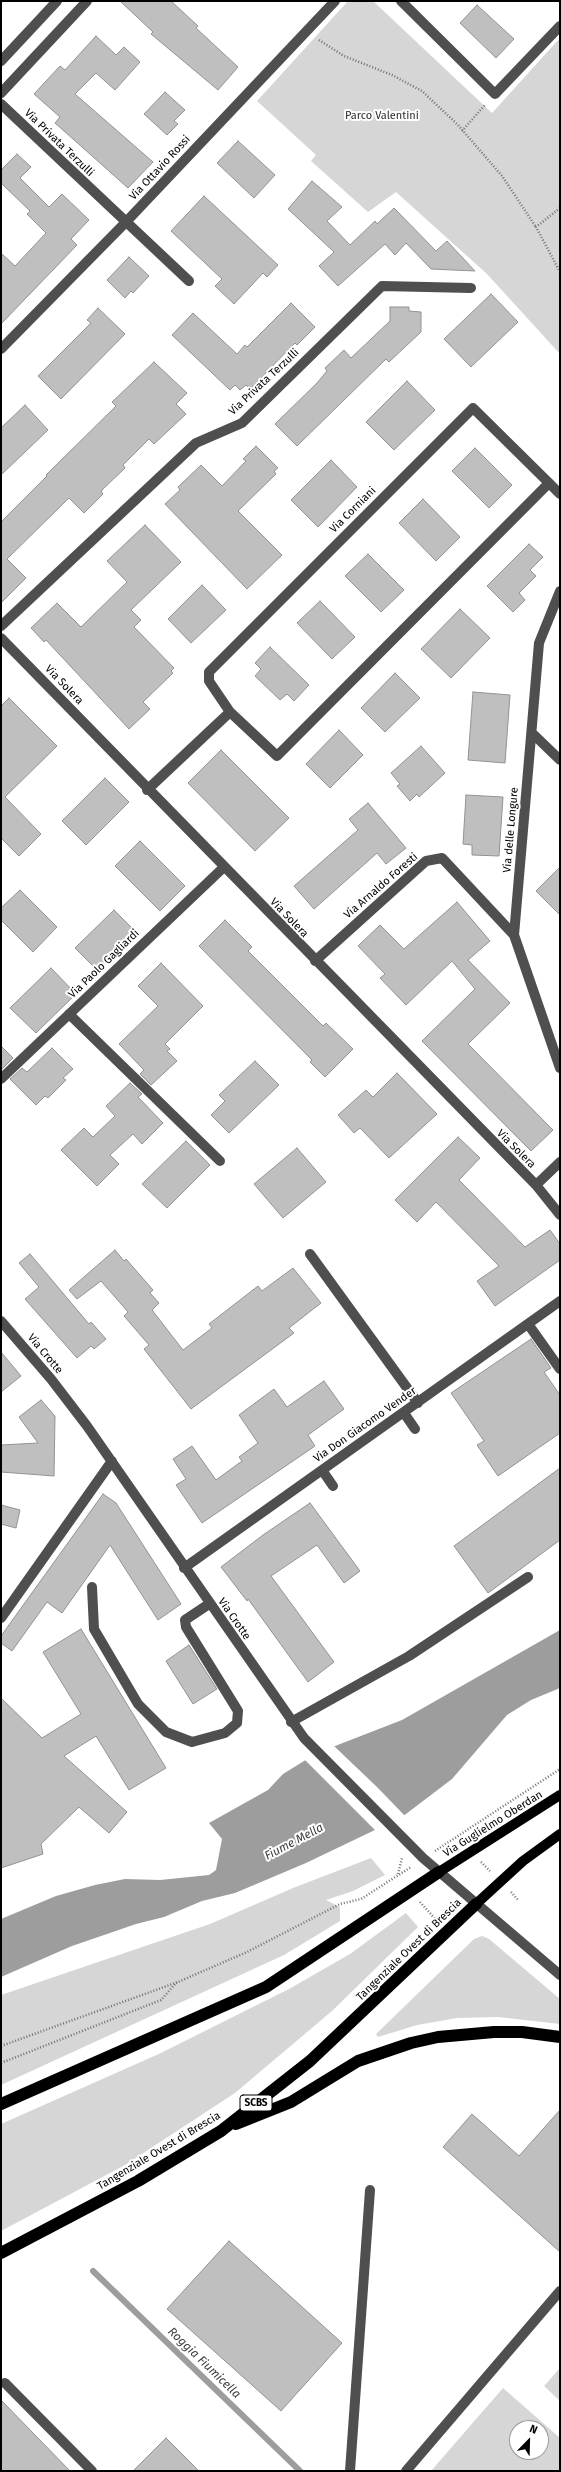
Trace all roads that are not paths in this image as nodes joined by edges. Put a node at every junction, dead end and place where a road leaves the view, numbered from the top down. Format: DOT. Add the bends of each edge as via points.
graph roads {
  1 [pos="57,1"];
  2 [pos="87,1"];
  3 [pos="335,1"];
  4 [pos="401,1"];
  5 [pos="560,26"];
  6 [pos="1,61"];
  7 [pos="1,92"];
  8 [pos="1,104"];
  9 [pos="125,223"];
  10 [pos="189,281"];
  11 [pos="471,288"];
  12 [pos="1,349"];
  13 [pos="549,483"];
  14 [pos="560,494"];
  15 [pos="560,591"];
  16 [pos="1,626"];
  17 [pos="1,638"];
  18 [pos="230,712"];
  19 [pos="532,733"];
  20 [pos="560,760"];
  21 [pos="147,790"];
  22 [pos="224,867"];
  23 [pos="514,935"];
  24 [pos="315,961"];
  25 [pos="69,1014"];
  26 [pos="560,1068"];
  27 [pos="1,1079"];
  28 [pos="220,1161"];
  29 [pos="560,1162"];
  30 [pos="536,1185"];
  31 [pos="560,1215"];
  32 [pos="310,1254"];
  33 [pos="560,1301"];
  34 [pos="1,1321"];
  35 [pos="528,1324"];
  36 [pos="560,1369"];
  37 [pos="418,1403"];
  38 [pos="404,1413"];
  39 [pos="415,1429"];
  40 [pos="112,1461"];
  41 [pos="322,1470"];
  42 [pos="333,1486"];
  43 [pos="184,1568"];
  44 [pos="528,1577"];
  45 [pos="92,1587"];
  46 [pos="209,1604"];
  47 [pos="1,1618"];
  48 [pos="291,1722"];
  49 [pos="560,1796"];
  50 [pos="560,1834"];
  51 [pos="439,1872"];
  52 [pos="476,1904"];
  53 [pos="560,1975"];
  54 [pos="560,2037"];
  55 [pos="1,2104"];
  56 [pos="220,2131"];
  57 [pos="370,2190"];
  58 [pos="1,2253"];
  59 [pos="560,2291"];
  60 [pos="5,2383"];
  61 [pos="92,2471"];
  62 [pos="350,2471"];
  63 [pos="406,2471"];
  1 -- 6 [label="street"];
  2 -- 7 [label="street"];
  3 -- 9 [label="street, Via Ottavio Rossi"];
  4 -- 5 [label="street" via="495,94"];
  8 -- 9 [label="street, Via Privata Terzulli"];
  9 -- 10 [label="street, Via Privata Terzulli"];
  9 -- 12 [label="street, Via Ottavio Rossi"];
  11 -- 16 [label="street, Via Privata Terzulli" via="382,286 242,422 196,443"];
  13 -- 14 [label="street, Via Corniani"];
  13 -- 18 [label="street, Via Corniani" via="277,756"];
  13 -- 18 [label="street, Via Corniani" via="472,408 209,672 209,681"];
  15 -- 19 [label="street, Via delle Longure" via="540,643"];
  17 -- 21 [label="street, Via Solera"];
  18 -- 21 [label="street"];
  19 -- 20 [label="street"];
  19 -- 23 [label="street, Via delle Longure"];
  21 -- 22 [label="street, Via Solera"];
  22 -- 24 [label="street, Via Solera"];
  22 -- 25 [label="street, Via Paolo Gagliardi"];
  23 -- 24 [label="street, Via Arnaldo Foresti" via="442,858 426,861"];
  23 -- 26 [label="street, Via delle Longure"];
  24 -- 30 [label="street, Via Solera"];
  25 -- 27 [label="street, Via Paolo Gagliardi"];
  25 -- 28 [label="street"];
  29 -- 30 [label="street"];
  30 -- 31 [label="street, Via Solera"];
  32 -- 37 [label="street"];
  33 -- 35 [label="street, Via Don Giacomo Vender"];
  34 -- 40 [label="street, Via Crotte" via="52,1380"];
  35 -- 36 [label="street"];
  35 -- 37 [label="street, Via Don Giacomo Vender"];
  37 -- 38 [label="street, Via Don Giacomo Vender"];
  38 -- 39 [label="street"];
  38 -- 41 [label="street, Via Don Giacomo Vender"];
  40 -- 43 [label="street, Via Crotte"];
  40 -- 47 [label="street"];
  41 -- 42 [label="street"];
  41 -- 43 [label="street, Via Don Giacomo Vender"];
  43 -- 46 [label="street, Via Crotte"];
  44 -- 48 [label="street" via="409,1656"];
  45 -- 46 [label="street" via="94,1629 138,1704 166,1732 192,1742 225,1733 237,1723 238,1711 186,1627 185,1620"];
  46 -- 48 [label="street, Via Crotte"];
  48 -- 51 [label="street, Via Crotte" via="412,1848"];
  49 -- 51 [label="main road, Via Guglielmo Oberdan"];
  50 -- 52 [label="main road" via="500,1881"];
  51 -- 52 [label="street, Via Crotte"];
  51 -- 55 [label="highway" via="266,1987"];
  52 -- 53 [label="street, Via Crotte"];
  52 -- 56 [label="highway, Tangenziale Ovest di Brescia / SCBS" via="310,2061"];
  54 -- 56 [label="highway" via="522,2032 494,2032 438,2037 411,2043 358,2061 290,2102"];
  56 -- 58 [label="highway, Tangenziale Ovest di Brescia / SCBS" via="138,2181"];
  57 -- 62 [label="street"];
  59 -- 63 [label="street"];
  60 -- 61 [label="street"];
}
